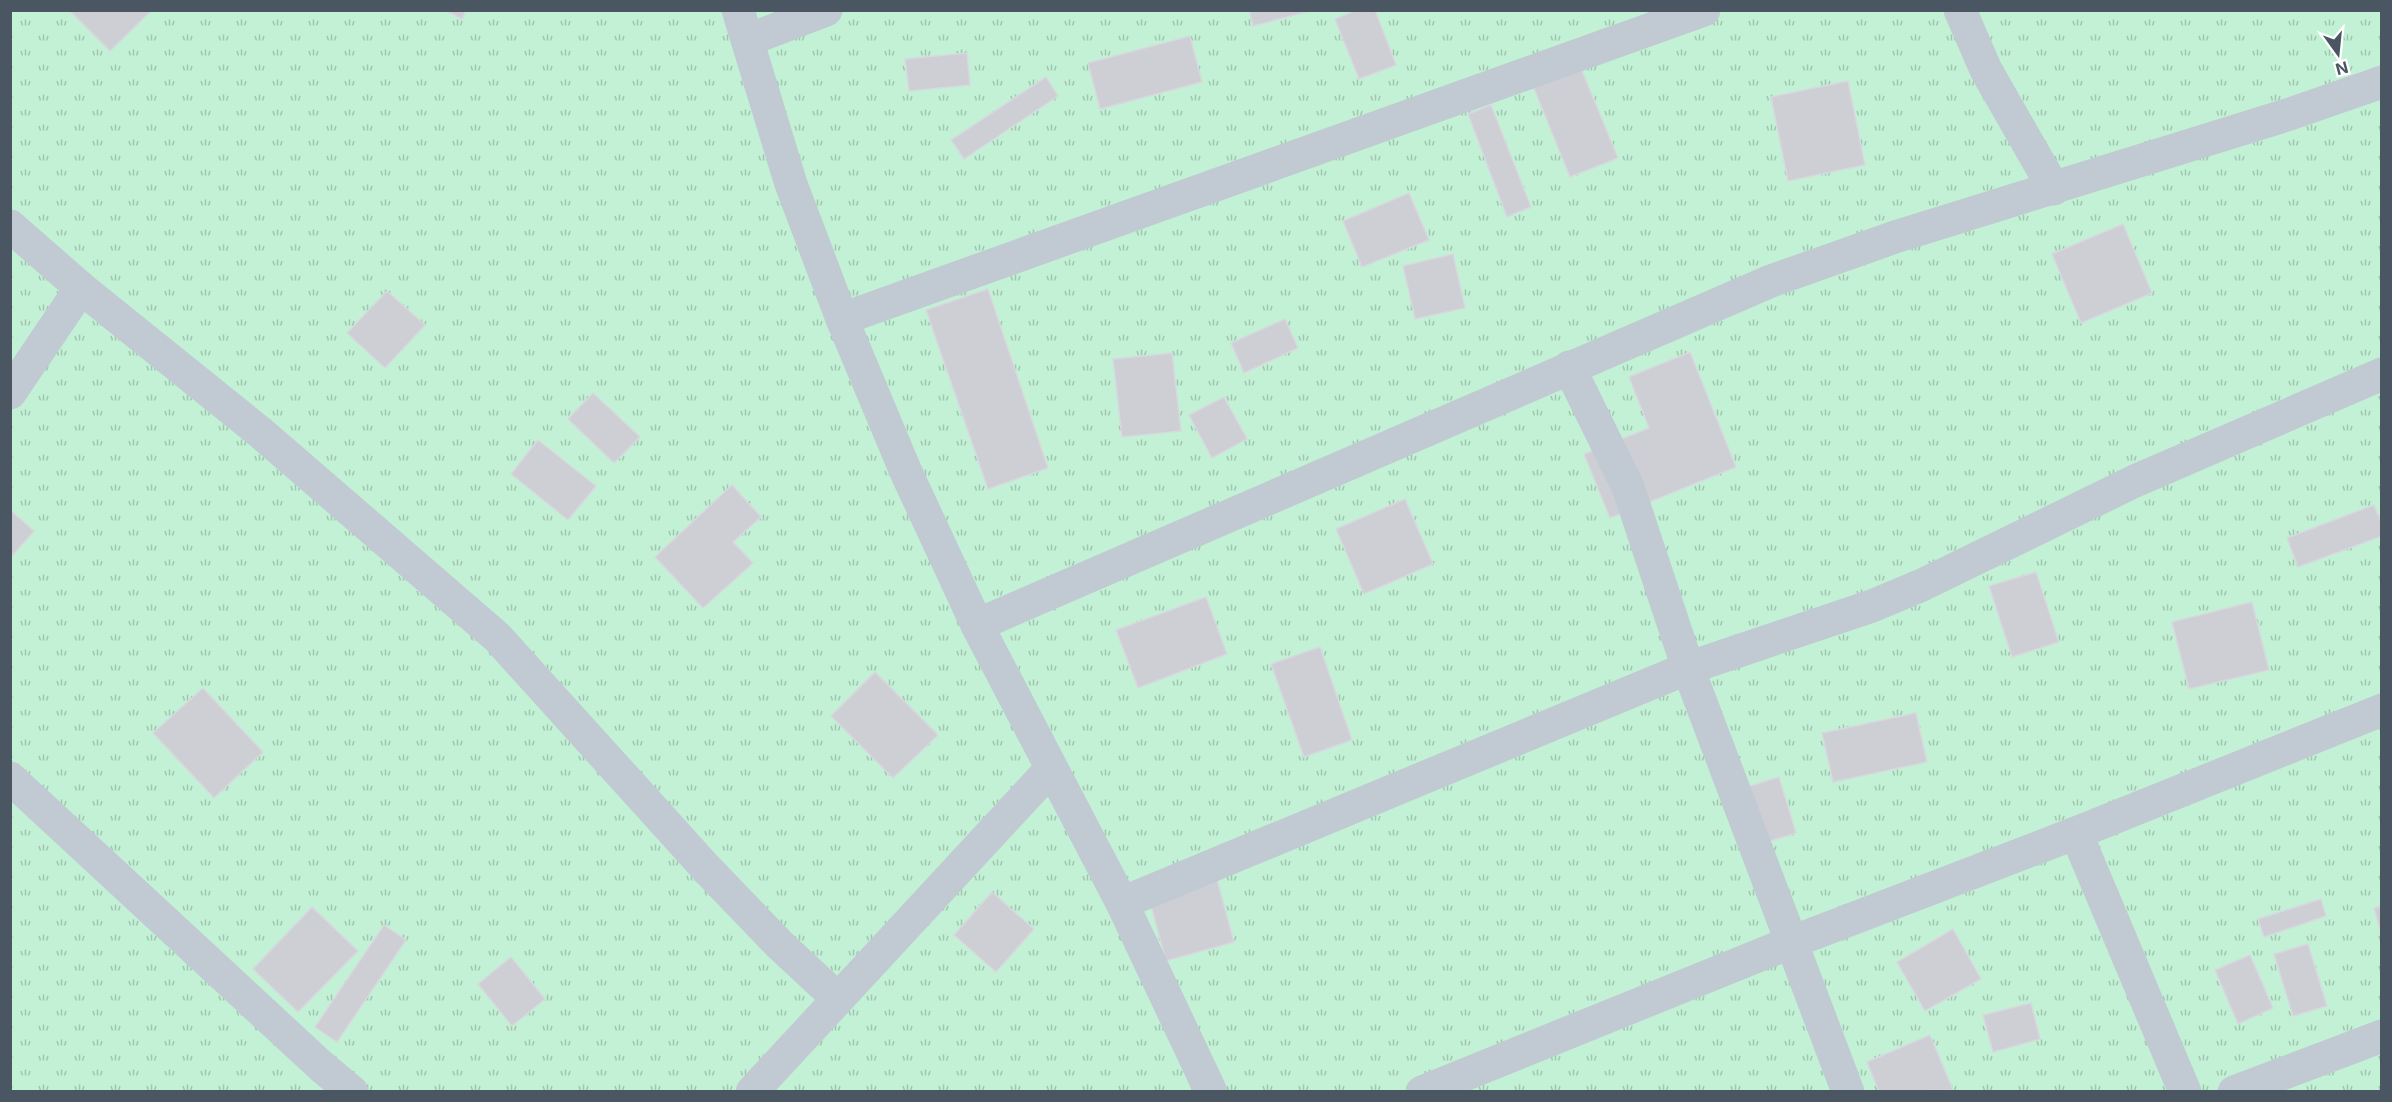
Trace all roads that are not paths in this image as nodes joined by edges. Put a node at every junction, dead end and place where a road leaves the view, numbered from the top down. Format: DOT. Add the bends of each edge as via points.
graph roads {
  1 [pos="826,10"];
  2 [pos="1704,10"];
  3 [pos="1959,10"];
  4 [pos="743,25"];
  5 [pos="2381,85"];
  6 [pos="2054,189"];
  7 [pos="10,226"];
  8 [pos="81,288"];
  9 [pos="842,319"];
  10 [pos="1569,367"];
  11 [pos="2382,374"];
  12 [pos="10,393"];
  13 [pos="977,625"];
  14 [pos="1688,668"];
  15 [pos="2382,710"];
  16 [pos="1050,770"];
  17 [pos="10,778"];
  18 [pos="2076,833"];
  19 [pos="1122,903"];
  20 [pos="1792,942"];
  21 [pos="837,998"];
  22 [pos="2382,1036"];
  23 [pos="352,1092"];
  24 [pos="752,1092"];
  25 [pos="1211,1092"];
  26 [pos="1422,1092"];
  27 [pos="1848,1092"];
  28 [pos="2185,1092"];
  29 [pos="2234,1092"];
  1 -- 4 [label="street"];
  2 -- 9 [label="street"];
  3 -- 6 [label="street" via="1986,69"];
  4 -- 9 [label="street" via="791,184"];
  5 -- 6 [label="street"];
  6 -- 10 [label="street" via="1895,237 1771,281"];
  7 -- 8 [label="street"];
  8 -- 12 [label="street"];
  8 -- 21 [label="street" via="261,434 497,637 706,868"];
  9 -- 13 [label="street" via="906,472"];
  10 -- 13 [label="street"];
  10 -- 14 [label="street" via="1628,487"];
  11 -- 14 [label="street" via="2135,481 1922,585 1872,606"];
  13 -- 16 [label="street"];
  14 -- 19 [label="street"];
  14 -- 20 [label="street"];
  15 -- 18 [label="street"];
  16 -- 19 [label="street"];
  16 -- 21 [label="street"];
  17 -- 23 [label="street"];
  18 -- 20 [label="street"];
  18 -- 28 [label="street"];
  19 -- 25 [label="street"];
  20 -- 26 [label="street"];
  20 -- 27 [label="street"];
  21 -- 24 [label="street"];
  22 -- 29 [label="street"];
}
